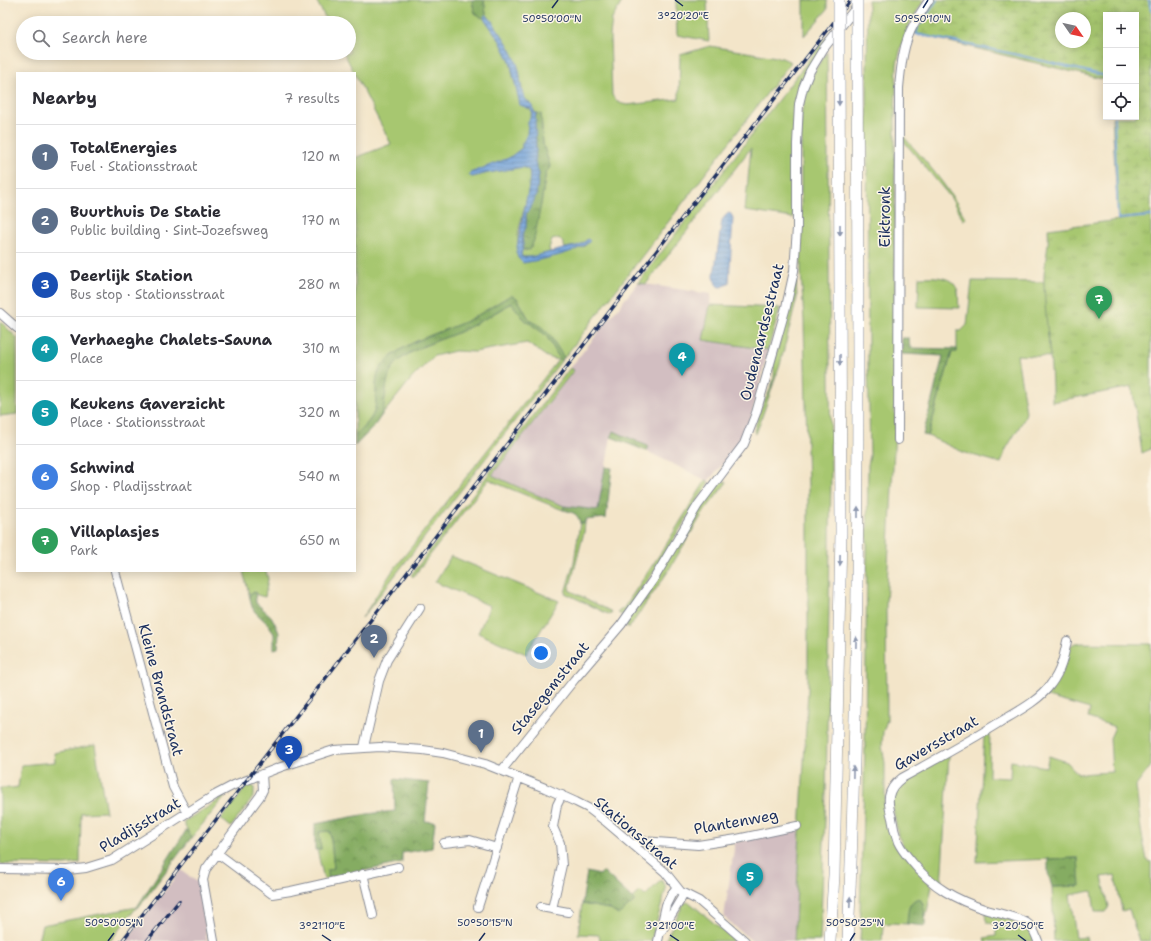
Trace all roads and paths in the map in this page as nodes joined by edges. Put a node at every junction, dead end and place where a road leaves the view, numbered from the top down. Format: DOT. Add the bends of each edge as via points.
graph roads {
  1 [pos="839,0"];
  2 [pos="857,0"];
  3 [pos="862,0"];
  4 [pos="929,0"];
  5 [pos="0,313"];
  6 [pos="16,327"];
  7 [pos="898,440"];
  8 [pos="115,572"];
  9 [pos="420,608"];
  10 [pos="620,625"];
  11 [pos="1067,641"];
  12 [pos="364,747"];
  13 [pos="502,770"];
  14 [pos="262,774"];
  15 [pos="519,776"];
  16 [pos="562,795"];
  17 [pos="186,813"];
  18 [pos="796,826"];
  19 [pos="444,843"];
  20 [pos="633,845"];
  21 [pos="496,848"];
  22 [pos="217,853"];
  23 [pos="398,866"];
  24 [pos="0,869"];
  25 [pos="363,874"];
  26 [pos="676,888"];
  27 [pos="684,894"];
  28 [pos="541,906"];
  29 [pos="478,907"];
  30 [pos="552,909"];
  31 [pos="568,912"];
  32 [pos="373,914"];
  33 [pos="659,937"];
  34 [pos="214,941"];
  35 [pos="745,941"];
  36 [pos="830,941"];
  37 [pos="848,941"];
  38 [pos="1038,941"];
  1 -- 36 [label="highway, one-way, bridge" via="841,532 834,875"];
  37 -- 2 [label="highway, one-way, bridge" via="858,534"];
  3 -- 10 [label="street, Oudenaardsestraat" via="824,48 803,88 799,104 797,144 794,271 750,430 744,444 698,505"];
  4 -- 7 [label="street, Eiktronk" via="908,38 899,88"];
  5 -- 6 [label="street"];
  8 -- 17 [label="street, Kleine Brandstraat" via="173,787"];
  9 -- 12 [label="street" via="387,660 379,681"];
  10 -- 13 [label="street, Stasegemstraat"];
  11 -- 38 [label="street, Gaversstraat" via="1058,674 1051,685 1021,709 902,778 894,784 888,804 898,842 906,855 935,886 954,897 1026,922 1033,928"];
  12 -- 13 [label="street, Stationsstraat" via="443,753"];
  12 -- 14 [label="street, Stationsstraat" via="334,750"];
  13 -- 15 [label="street, Stationsstraat"];
  14 -- 17 [label="street, Pladijsstraat" via="225,789"];
  14 -- 22 [label="street" via="263,790 260,796"];
  15 -- 16 [label="street, Stationsstraat"];
  15 -- 21 [label="street"];
  16 -- 20 [label="street, Stationsstraat" via="597,815"];
  16 -- 30 [label="street" via="557,805 553,827 560,843 562,865"];
  17 -- 24 [label="street, Pladijsstraat" via="112,860 98,865 68,870"];
  18 -- 20 [label="street, Plantenweg" via="698,845 642,841"];
  19 -- 21 [label="street" via="470,840"];
  20 -- 26 [label="street, Stationsstraat" via="664,872"];
  21 -- 29 [label="street"];
  22 -- 25 [label="street" via="272,894 291,892"];
  22 -- 34 [label="street" via="206,869 203,880"];
  23 -- 25 [label="street"];
  25 -- 32 [label="street"];
  26 -- 27 [label="street, Stationsstraat"];
  26 -- 33 [label="street" via="666,905"];
  27 -- 33 [label="street"];
  27 -- 35 [label="street, Stationsstraat" via="698,901"];
  28 -- 30 [label="street"];
  30 -- 31 [label="street"];
}
